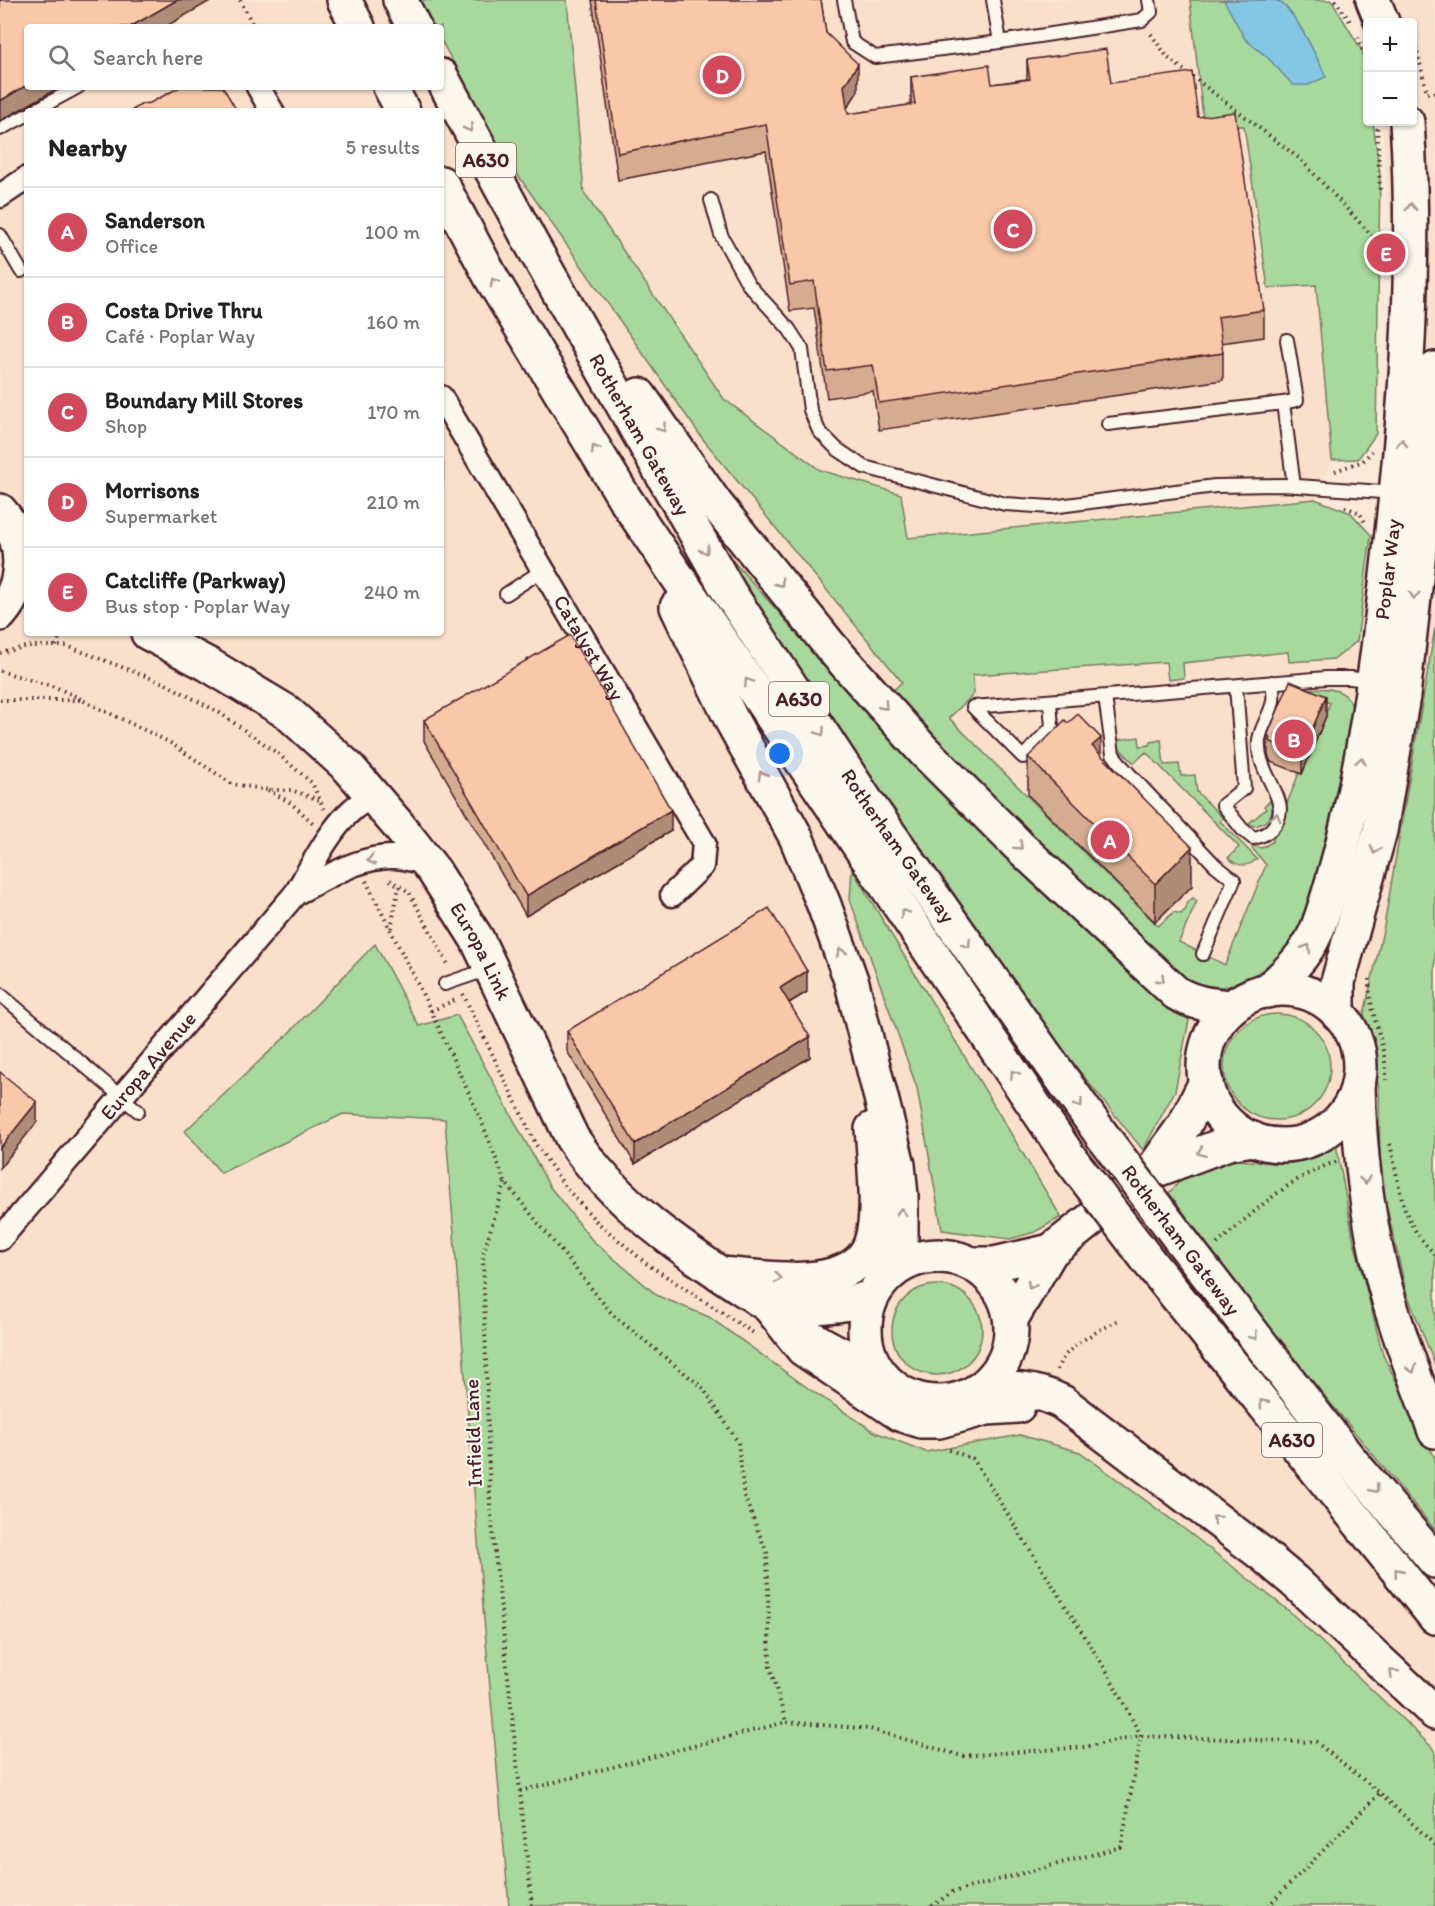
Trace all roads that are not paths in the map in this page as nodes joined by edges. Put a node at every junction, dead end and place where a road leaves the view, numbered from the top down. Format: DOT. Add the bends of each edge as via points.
graph roads {
  1 [pos="344,0"];
  2 [pos="400,0"];
  3 [pos="844,0"];
  4 [pos="993,0"];
  5 [pos="1149,0"];
  6 [pos="1373,0"];
  7 [pos="1371,18"];
  8 [pos="356,24"];
  9 [pos="412,24"];
  10 [pos="1000,42"];
  11 [pos="444,82"];
  12 [pos="72,90"];
  13 [pos="260,90"];
  14 [pos="392,90"];
  15 [pos="40,108"];
  16 [pos="270,108"];
  17 [pos="401,108"];
  18 [pos="24,117"];
  19 [pos="1407,126"];
  20 [pos="0,129"];
  21 [pos="24,180"];
  22 [pos="444,189"];
  23 [pos="0,196"];
  24 [pos="711,200"];
  25 [pos="0,235"];
  26 [pos="531,243"];
  27 [pos="21,271"];
  28 [pos="1287,340"];
  29 [pos="1435,369"];
  30 [pos="444,402"];
  31 [pos="1283,403"];
  32 [pos="1108,424"];
  33 [pos="1294,486"];
  34 [pos="1398,493"];
  35 [pos="625,500"];
  36 [pos="14,531"];
  37 [pos="543,570"];
  38 [pos="506,594"];
  39 [pos="0,614"];
  40 [pos="24,616"];
  41 [pos="0,620"];
  42 [pos="154,636"];
  43 [pos="1272,682"];
  44 [pos="1374,682"];
  45 [pos="1236,686"];
  46 [pos="1106,697"];
  47 [pos="1050,702"];
  48 [pos="373,796"];
  49 [pos="428,864"];
  50 [pos="296,893"];
  51 [pos="672,895"];
  52 [pos="1203,954"];
  53 [pos="490,969"];
  54 [pos="451,982"];
  55 [pos="1267,991"];
  56 [pos="0,994"];
  57 [pos="1229,1007"];
  58 [pos="858,1008"];
  59 [pos="1338,1014"];
  60 [pos="1206,1082"];
  61 [pos="1358,1084"];
  62 [pos="130,1104"];
  63 [pos="1253,1139"];
  64 [pos="1151,1172"];
  65 [pos="0,1239"];
  66 [pos="1051,1251"];
  67 [pos="973,1264"];
  68 [pos="893,1269"];
  69 [pos="720,1274"];
  70 [pos="871,1298"];
  71 [pos="769,1306"];
  72 [pos="1011,1319"];
  73 [pos="876,1369"];
  74 [pos="979,1390"];
  75 [pos="1076,1414"];
  76 [pos="1435,1431"];
  77 [pos="1435,1561"];
  78 [pos="1435,1617"];
  79 [pos="1435,1713"];
  1 -- 8 [label="main road"];
  2 -- 9 [label="main road"];
  3 -- 10 [label="lane" via="852,42 875,57"];
  4 -- 10 [label="lane"];
  5 -- 10 [label="lane" via="1151,12 1142,20"];
  6 -- 7 [label="main road"];
  11 -- 26 [label="main road, Rotherham Gateway / A630, one-way"];
  12 -- 15 [label="lane"];
  13 -- 16 [label="street"];
  14 -- 17 [label="main road"];
  18 -- 20 [label="lane"];
  34 -- 19 [label="main road, Poplar Way, one-way" via="1408,366 1396,252 1410,167"];
  21 -- 23 [label="street"];
  35 -- 22 [label="main road, Rotherham Gateway / A630, one-way" via="492,279"];
  24 -- 33 [label="lane" via="721,235 748,284 802,349 810,410 819,431 864,467 1005,504 1051,507 1215,486"];
  25 -- 27 [label="lane"];
  26 -- 57 [label="main road, A630, one-way" via="715,503 831,647 923,750 1176,993 1197,1003"];
  26 -- 77 [label="main road, Rotherham Gateway / A630, one-way, bridge" via="729,592 866,801 1101,1134 1347,1456"];
  28 -- 31 [label="lane" via="1296,400"];
  29 -- 59 [label="main road, Poplar Way, one-way" via="1403,696 1380,831 1338,982"];
  30 -- 37 [label="street, Catalyst Way"];
  31 -- 32 [label="lane"];
  31 -- 33 [label="lane"];
  33 -- 34 [label="lane"];
  34 -- 44 [label="main road, Poplar Way"];
  58 -- 35 [label="main road, A630, one-way" via="824,905 796,837 732,721"];
  78 -- 35 [label="main road, Rotherham Gateway / A630, one-way, bridge" via="1070,1158"];
  36 -- 39 [label="main road" via="21,559 18,582"];
  37 -- 38 [label="lane"];
  37 -- 51 [label="street, Catalyst Way" via="704,843 702,866"];
  40 -- 41 [label="main road"];
  42 -- 48 [label="main road, Europa Link" via="287,712 349,768"];
  43 -- 44 [label="lane" via="1351,678"];
  43 -- 45 [label="lane"];
  45 -- 43 [label="lane, one-way" via="1244,788 1223,805 1253,838 1272,829 1280,812 1260,755 1259,739 1274,699"];
  55 -- 44 [label="main road, Poplar Way, one-way" via="1293,969 1316,932 1354,799"];
  45 -- 46 [label="lane"];
  46 -- 47 [label="lane"];
  46 -- 52 [label="lane" via="1113,754 1215,865 1234,879"];
  47 -- 47 [label="lane" via="1052,727 1023,757 973,707"];
  48 -- 49 [label="main road, Europa Link"];
  48 -- 50 [label="street, Europa Avenue" via="341,823"];
  49 -- 50 [label="street, Europa Avenue" via="397,857 371,859"];
  49 -- 53 [label="main road, Europa Link" via="477,939"];
  50 -- 62 [label="street, Europa Avenue"];
  53 -- 54 [label="lane"];
  53 -- 69 [label="main road, Europa Link" via="572,1138 590,1165 626,1204"];
  55 -- 57 [label="main road"];
  55 -- 59 [label="main road" via="1293,990 1317,998"];
  56 -- 62 [label="lane"];
  57 -- 60 [label="main road" via="1212,1032 1205,1053"];
  68 -- 58 [label="main road, A630, one-way" via="901,1241 898,1165"];
  69 -- 58 [label="main road, one-way" via="806,1280 834,1275 851,1269 873,1242 877,1214 875,1152"];
  59 -- 61 [label="main road" via="1354,1039 1360,1069"];
  60 -- 63 [label="main road" via="1221,1117"];
  60 -- 64 [label="main road" via="1185,1124"];
  61 -- 63 [label="main road" via="1349,1108 1333,1127 1312,1140 1287,1145"];
  61 -- 76 [label="main road, one-way" via="1361,1159 1381,1271"];
  62 -- 65 [label="street, Europa Avenue"];
  63 -- 64 [label="main road, one-way" via="1228,1143"];
  64 -- 66 [label="main road"];
  66 -- 67 [label="main road" via="994,1264"];
  66 -- 72 [label="main road, one-way"];
  67 -- 68 [label="main road" via="931,1256"];
  67 -- 72 [label="main road" via="998,1287"];
  68 -- 70 [label="main road"];
  69 -- 71 [label="main road, Europa Link"];
  70 -- 71 [label="main road" via="833,1306"];
  70 -- 73 [label="main road" via="865,1318 865,1339"];
  71 -- 73 [label="main road, Europa Link" via="806,1334"];
  71 -- 75 [label="main road" via="803,1348 900,1414 921,1421 939,1421 1010,1405"];
  72 -- 74 [label="main road" via="1007,1353 996,1374"];
  73 -- 74 [label="main road" via="898,1391 928,1402 950,1402"];
  74 -- 75 [label="main road" via="1010,1387 1035,1391 1062,1401"];
  79 -- 75 [label="main road, one-way" via="1294,1581"];
}
